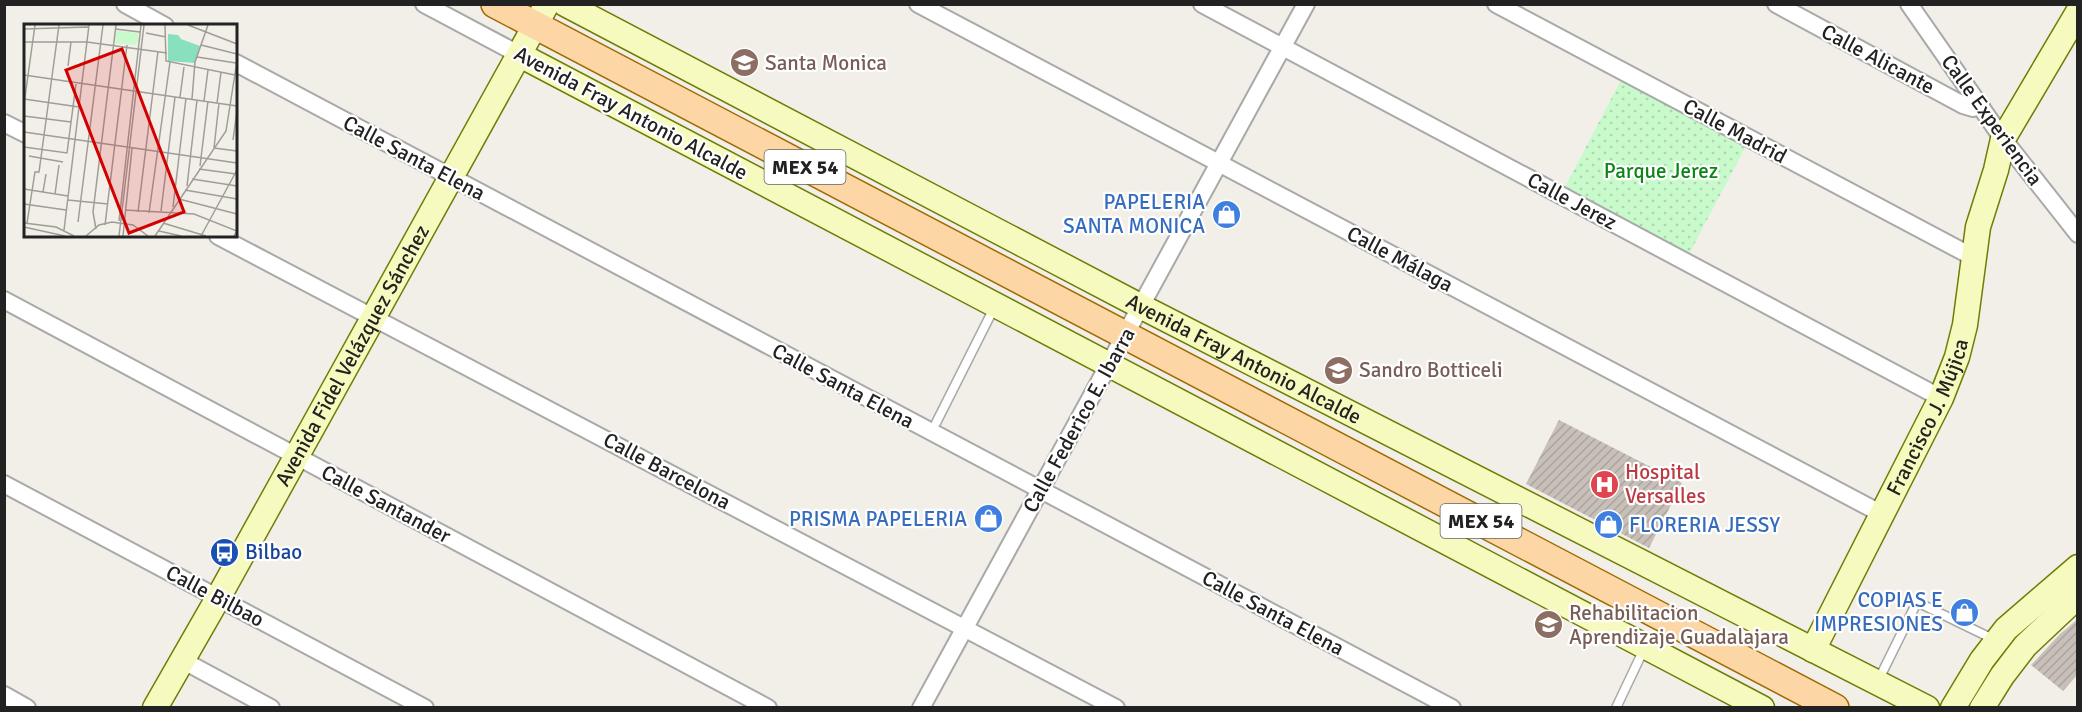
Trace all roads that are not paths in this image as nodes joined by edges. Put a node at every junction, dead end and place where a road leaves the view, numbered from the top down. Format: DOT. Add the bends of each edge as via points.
graph roads {
  1 [pos="125,4"];
  2 [pos="424,4"];
  3 [pos="495,4"];
  4 [pos="565,4"];
  5 [pos="918,4"];
  6 [pos="1202,4"];
  7 [pos="1306,4"];
  8 [pos="1496,4"];
  9 [pos="1776,4"];
  10 [pos="1912,6"];
  11 [pos="2078,12"];
  12 [pos="541,15"];
  13 [pos="161,24"];
  14 [pos="2078,44"];
  15 [pos="1283,47"];
  16 [pos="520,55"];
  17 [pos="237,64"];
  18 [pos="1981,106"];
  19 [pos="4,123"];
  20 [pos="24,133"];
  21 [pos="2007,144"];
  22 [pos="1219,164"];
  23 [pos="451,179"];
  24 [pos="2078,234"];
  25 [pos="220,237"];
  26 [pos="1973,257"];
  27 [pos="4,300"];
  28 [pos="996,306"];
  29 [pos="1142,307"];
  30 [pos="374,318"];
  31 [pos="1126,335"];
  32 [pos="1110,365"];
  33 [pos="1941,398"];
  34 [pos="936,423"];
  35 [pos="297,456"];
  36 [pos="4,484"];
  37 [pos="1041,490"];
  38 [pos="1882,514"];
  39 [pos="2078,567"];
  40 [pos="2078,596"];
  41 [pos="218,598"];
  42 [pos="965,627"];
  43 [pos="1996,641"];
  44 [pos="1646,646"];
  45 [pos="1813,650"];
  46 [pos="182,660"];
  47 [pos="1877,682"];
  48 [pos="4,695"];
  49 [pos="27,708"];
  50 [pos="155,708"];
  51 [pos="271,708"];
  52 [pos="425,708"];
  53 [pos="768,708"];
  54 [pos="921,708"];
  55 [pos="1116,708"];
  56 [pos="1452,708"];
  57 [pos="1617,708"];
  58 [pos="1762,708"];
  59 [pos="1836,708"];
  60 [pos="1927,708"];
  61 [pos="1953,708"];
  62 [pos="1982,708"];
  1 -- 13 [label="street"];
  2 -- 16 [label="street, Avenida Fray Antonio Alcalde"];
  3 -- 12 [label="main road, Avenida Fray Antonio Alcalde / MEX 54"];
  4 -- 29 [label="street, Avenida Fray Antonio Alcalde"];
  5 -- 22 [label="street, Calle Málaga"];
  6 -- 15 [label="street, Calle Jerez"];
  7 -- 15 [label="street, Calle Federico E. Ibarra"];
  8 -- 26 [label="street, Calle Madrid"];
  9 -- 18 [label="street, Calle Alicante" via="1963,105"];
  10 -- 18 [label="street, Calle Experiencia"];
  11 -- 21 [label="street, Francisco J. Mújica"];
  12 -- 16 [label="street, Avenida Fidel Velázquez Sánchez"];
  12 -- 31 [label="main road, Avenida Fray Antonio Alcalde / MEX 54"];
  14 -- 21 [label="street"];
  15 -- 22 [label="street, Calle Federico E. Ibarra"];
  15 -- 33 [label="street, Calle Jerez"];
  16 -- 23 [label="street, Avenida Fidel Velázquez Sánchez"];
  16 -- 28 [label="street, Avenida Fray Antonio Alcalde"];
  17 -- 23 [label="street, Calle Santa Elena"];
  18 -- 21 [label="street, Calle Experiencia"];
  19 -- 20 [label="street"];
  21 -- 24 [label="street, Calle Experiencia"];
  21 -- 26 [label="street, Francisco J. Mújica" via="1978,227"];
  22 -- 29 [label="street, Calle Federico E. Ibarra"];
  22 -- 38 [label="street, Calle Málaga"];
  23 -- 30 [label="street, Avenida Fidel Velázquez Sánchez"];
  23 -- 37 [label="street, Calle Santa Elena"];
  25 -- 30 [label="street, Calle Barcelona"];
  26 -- 33 [label="street, Francisco J. Mújica" via="1965,325"];
  27 -- 35 [label="street, Calle Santander"];
  28 -- 32 [label="street, Avenida Fray Antonio Alcalde"];
  28 -- 34 [label="lane"];
  29 -- 31 [label="street, Calle Federico E. Ibarra"];
  29 -- 45 [label="street, Avenida Fray Antonio Alcalde"];
  30 -- 35 [label="street, Avenida Fidel Velázquez Sánchez"];
  30 -- 42 [label="street, Calle Barcelona"];
  31 -- 32 [label="street, Calle Federico E. Ibarra"];
  31 -- 59 [label="main road, Avenida Fray Antonio Alcalde / MEX 54"];
  32 -- 37 [label="street, Calle Federico E. Ibarra"];
  32 -- 44 [label="street, Avenida Fray Antonio Alcalde"];
  33 -- 38 [label="street, Francisco J. Mújica"];
  35 -- 41 [label="street, Avenida Fidel Velázquez Sánchez"];
  35 -- 53 [label="street, Calle Santander"];
  36 -- 41 [label="street, Calle Bilbao"];
  37 -- 42 [label="street, Calle Federico E. Ibarra"];
  37 -- 56 [label="street, Calle Santa Elena"];
  38 -- 45 [label="street, Francisco J. Mújica"];
  39 -- 43 [label="street"];
  40 -- 62 [label="street" via="2025,645"];
  41 -- 46 [label="street, Avenida Fidel Velázquez Sánchez"];
  41 -- 52 [label="street, Calle Bilbao"];
  42 -- 54 [label="street, Calle Federico E. Ibarra"];
  42 -- 55 [label="street, Calle Barcelona"];
  43 -- 47 [label="lane" via="1917,602"];
  43 -- 61 [label="street"];
  44 -- 57 [label="lane"];
  44 -- 58 [label="street, Avenida Fray Antonio Alcalde"];
  45 -- 47 [label="street, Avenida Fray Antonio Alcalde"];
  46 -- 50 [label="street, Avenida Fidel Velázquez Sánchez"];
  46 -- 51 [label="street"];
  47 -- 60 [label="street, Avenida Fray Antonio Alcalde"];
  48 -- 49 [label="street"];
}
